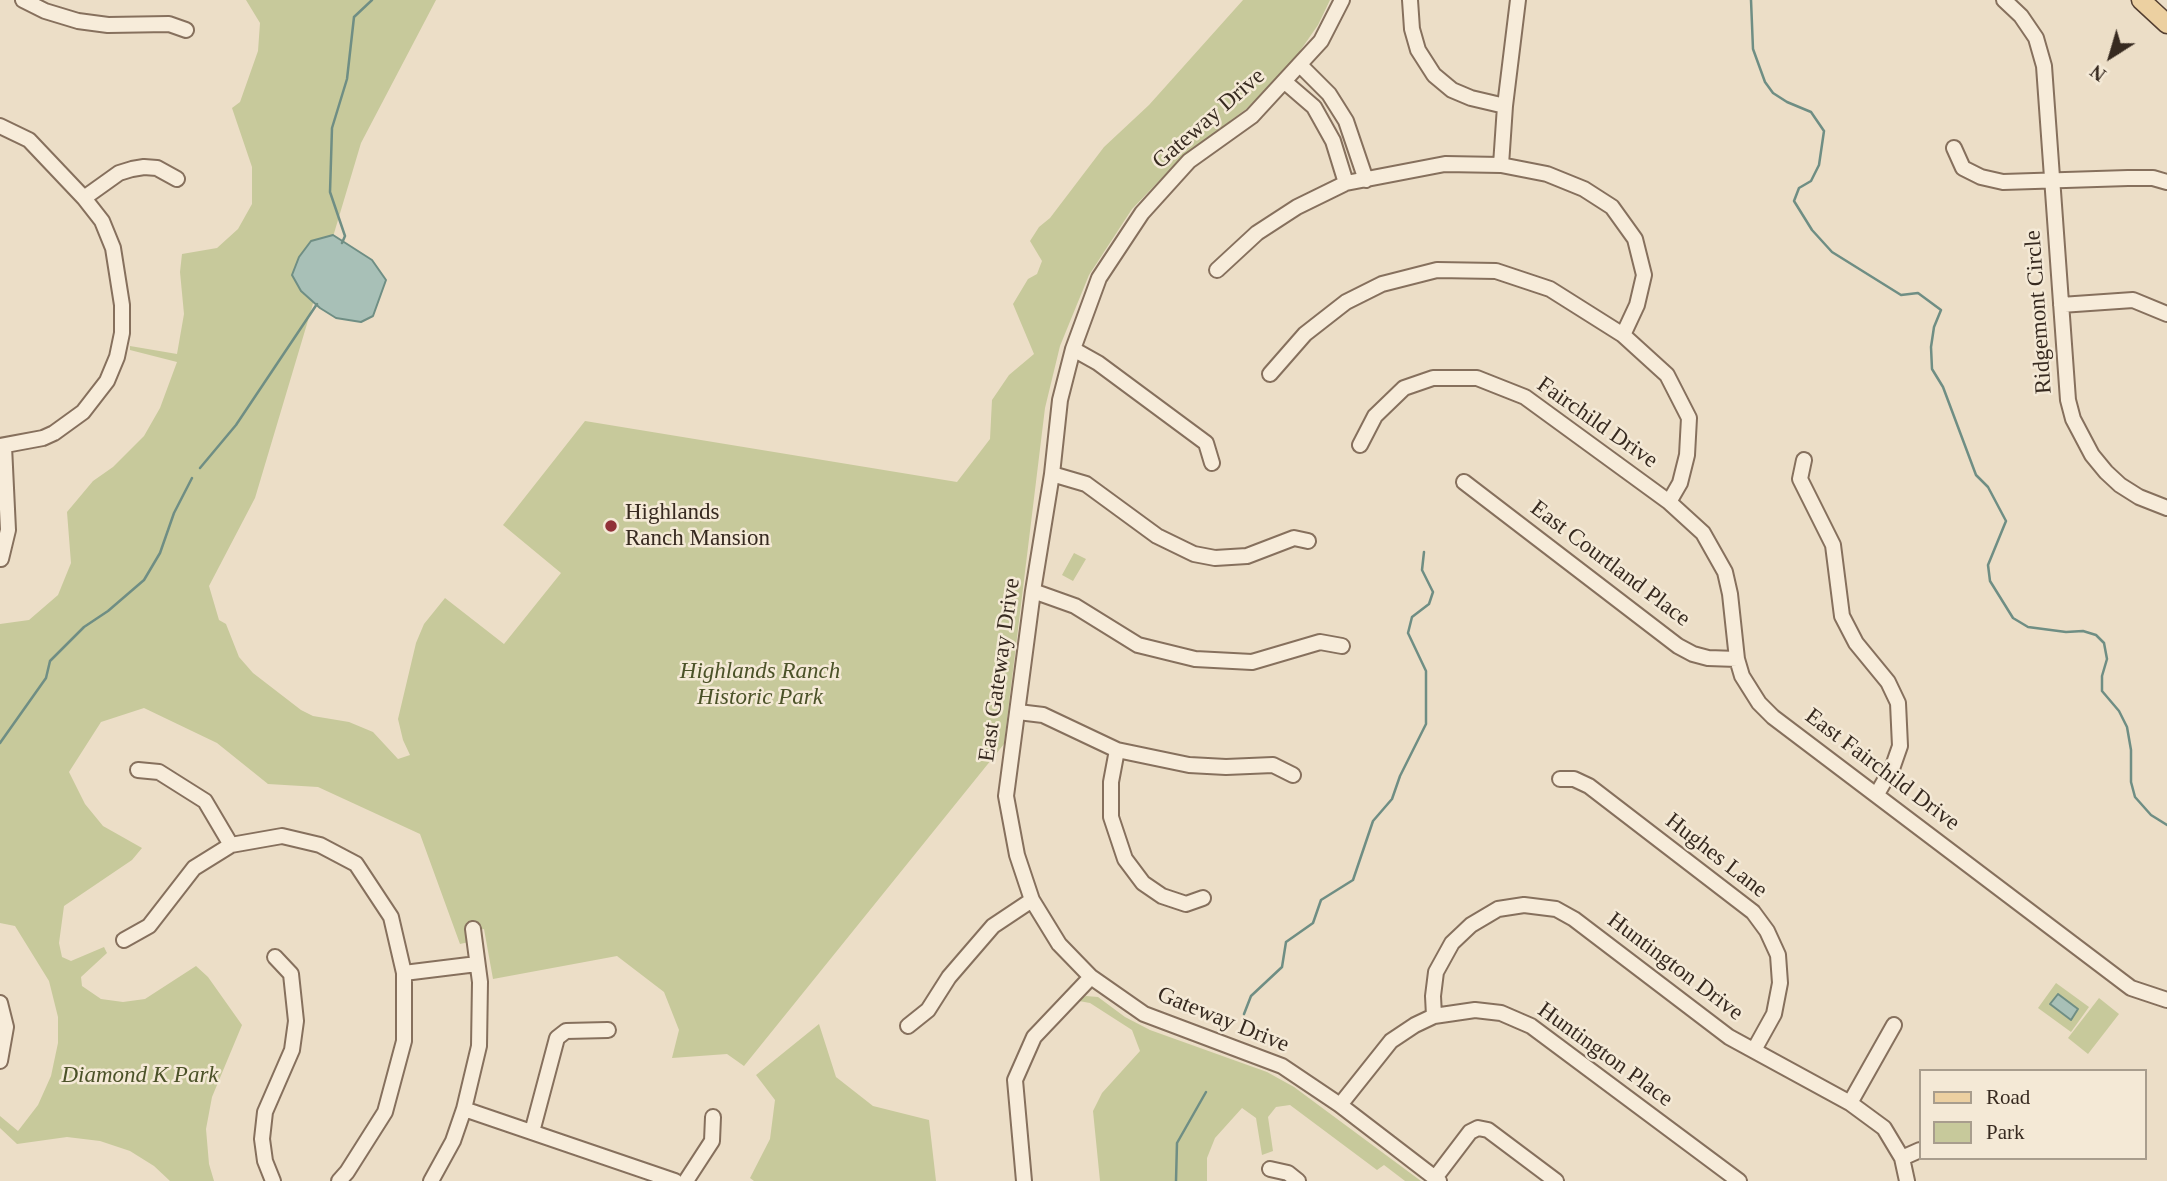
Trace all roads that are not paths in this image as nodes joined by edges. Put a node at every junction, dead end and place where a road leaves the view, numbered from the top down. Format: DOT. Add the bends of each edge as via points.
graph roads {
  1 [pos="23,0"];
  2 [pos="1342,0"];
  3 [pos="1410,0"];
  4 [pos="1518,0"];
  5 [pos="2004,0"];
  6 [pos="2141,0"];
  7 [pos="2167,24"];
  8 [pos="186,30"];
  9 [pos="1300,65"];
  10 [pos="1285,82"];
  11 [pos="1505,106"];
  12 [pos="0,126"];
  13 [pos="1954,148"];
  14 [pos="1501,165"];
  15 [pos="177,179"];
  16 [pos="1366,180"];
  17 [pos="2053,182"];
  18 [pos="2167,182"];
  19 [pos="1346,183"];
  20 [pos="84,198"];
  21 [pos="1217,270"];
  22 [pos="2062,305"];
  23 [pos="2167,314"];
  24 [pos="1623,335"];
  25 [pos="1073,349"];
  26 [pos="1270,374"];
  27 [pos="1360,445"];
  28 [pos="2,446"];
  29 [pos="1804,460"];
  30 [pos="1212,463"];
  31 [pos="1052,474"];
  32 [pos="1464,482"];
  33 [pos="1669,502"];
  34 [pos="2167,508"];
  35 [pos="1308,541"];
  36 [pos="1,559"];
  37 [pos="1033,590"];
  38 [pos="1342,646"];
  39 [pos="1737,659"];
  40 [pos="1018,712"];
  41 [pos="1117,750"];
  42 [pos="138,771"];
  43 [pos="1293,775"];
  44 [pos="1560,779"];
  45 [pos="1877,794"];
  46 [pos="231,845"];
  47 [pos="1203,898"];
  48 [pos="1031,900"];
  49 [pos="473,929"];
  50 [pos="124,940"];
  51 [pos="275,957"];
  52 [pos="477,964"];
  53 [pos="404,973"];
  54 [pos="1091,977"];
  55 [pos="2167,1000"];
  56 [pos="0,1003"];
  57 [pos="1434,1016"];
  58 [pos="1894,1025"];
  59 [pos="908,1026"];
  60 [pos="608,1030"];
  61 [pos="1754,1050"];
  62 [pos="0,1061"];
  63 [pos="1850,1103"];
  64 [pos="1340,1105"];
  65 [pos="464,1109"];
  66 [pos="713,1117"];
  67 [pos="533,1132"];
  68 [pos="1918,1151"];
  69 [pos="1902,1158"];
  70 [pos="1270,1169"];
  71 [pos="1437,1180"];
  72 [pos="273,1181"];
  73 [pos="339,1181"];
  74 [pos="431,1181"];
  75 [pos="675,1181"];
  76 [pos="686,1181"];
  77 [pos="1024,1181"];
  78 [pos="1298,1181"];
  79 [pos="1556,1181"];
  80 [pos="1739,1181"];
  81 [pos="1907,1181"];
  1 -- 8 [label="street" via="78,21 169,24"];
  2 -- 9 [label="street, Gateway Drive" via="1321,41"];
  3 -- 11 [label="street" via="1418,50 1434,75 1471,99"];
  4 -- 11 [label="street"];
  5 -- 17 [label="street, Ridgemont Circle" via="2021,16 2041,52"];
  6 -- 7 [label="main road"];
  9 -- 10 [label="street, Gateway Drive"];
  9 -- 16 [label="street" via="1329,94 1346,121"];
  10 -- 19 [label="street" via="1314,107 1333,141"];
  10 -- 25 [label="street, Gateway Drive" via="1252,117 1189,161 1142,213 1099,278"];
  11 -- 14 [label="street"];
  12 -- 20 [label="street" via="29,140"];
  13 -- 17 [label="street" via="1963,167 1981,177 2003,183"];
  14 -- 16 [label="street" via="1445,164"];
  14 -- 24 [label="street" via="1547,174 1584,189 1612,207 1635,239 1644,275"];
  15 -- 20 [label="street" via="157,168 132,169"];
  16 -- 19 [label="street"];
  17 -- 18 [label="street" via="2153,178"];
  17 -- 22 [label="street, Ridgemont Circle"];
  19 -- 21 [label="street" via="1258,233"];
  20 -- 28 [label="street" via="102,221 113,248 122,305 117,357 100,392 74,420 43,438"];
  22 -- 23 [label="street" via="2133,300"];
  22 -- 34 [label="street, Ridgemont Circle" via="2068,400 2081,436 2120,485"];
  24 -- 26 [label="street" via="1550,289 1496,271 1437,270 1382,285 1346,302 1305,334"];
  24 -- 33 [label="street" via="1667,375 1689,418 1681,483"];
  25 -- 30 [label="street" via="1206,443"];
  25 -- 31 [label="street, East Gateway Drive" via="1060,400"];
  27 -- 33 [label="street, Fairchild Drive" via="1375,415 1404,388 1433,378 1477,378 1525,397"];
  28 -- 36 [label="street" via="8,530"];
  29 -- 45 [label="street" via="1800,479 1833,545 1842,616 1898,703 1900,746"];
  31 -- 35 [label="street" via="1086,484 1157,536 1194,554 1247,556 1294,538"];
  31 -- 37 [label="street, East Gateway Drive"];
  32 -- 39 [label="street, East Courtland Place" via="1678,646 1708,658"];
  33 -- 39 [label="street, East Fairchild Drive" via="1703,533 1725,572"];
  37 -- 38 [label="street" via="1075,606 1138,645 1195,659 1252,662 1320,642"];
  37 -- 40 [label="street, East Gateway Drive"];
  39 -- 45 [label="street, East Fairchild Drive" via="1750,690 1773,716"];
  40 -- 41 [label="street" via="1043,715"];
  40 -- 48 [label="street, East Gateway Drive" via="1006,796"];
  41 -- 43 [label="street" via="1189,765 1273,765"];
  41 -- 47 [label="street" via="1111,817 1125,859 1143,883 1162,896 1185,904"];
  42 -- 46 [label="street" via="159,772 205,801"];
  44 -- 61 [label="street, Hughes Lane" via="1589,786 1753,912 1767,930 1778,955 1780,983 1774,1014"];
  45 -- 55 [label="street, East Fairchild Drive" via="2131,988"];
  46 -- 50 [label="street" via="194,868 149,926"];
  46 -- 53 [label="street" via="282,836 320,845 356,864 391,917"];
  48 -- 54 [label="street, East Gateway Drive" via="1059,944"];
  48 -- 59 [label="street" via="993,926 949,977 928,1010"];
  49 -- 52 [label="street"];
  51 -- 72 [label="street" via="291,974 296,1021 292,1050 265,1112 261,1139"];
  52 -- 53 [label="street"];
  52 -- 65 [label="street" via="479,1046"];
  53 -- 73 [label="street" via="404,1041 385,1112"];
  54 -- 64 [label="street, Gateway Drive" via="1144,1014 1282,1066"];
  54 -- 77 [label="street" via="1034,1037 1015,1080"];
  56 -- 62 [label="street" via="6,1027"];
  57 -- 61 [label="street, Huntington Drive" via="1436,972 1452,943 1498,909 1524,905 1556,909 1574,919 1729,1037"];
  57 -- 64 [label="street, Huntington Place" via="1391,1041"];
  57 -- 80 [label="street, Huntington Place" via="1475,1010 1500,1013 1531,1026"];
  58 -- 63 [label="street"];
  60 -- 67 [label="street" via="566,1031 557,1038"];
  61 -- 63 [label="street, Huntington Drive"];
  63 -- 69 [label="street, Huntington Drive" via="1884,1128"];
  64 -- 71 [label="street, Gateway Drive"];
  65 -- 67 [label="street"];
  65 -- 74 [label="street"];
  66 -- 76 [label="street" via="712,1141"];
  67 -- 75 [label="street"];
  68 -- 69 [label="street"];
  69 -- 81 [label="street, Huntington Drive"];
  70 -- 78 [label="street"];
  71 -- 79 [label="street" via="1470,1132 1478,1128 1488,1130"];
}
